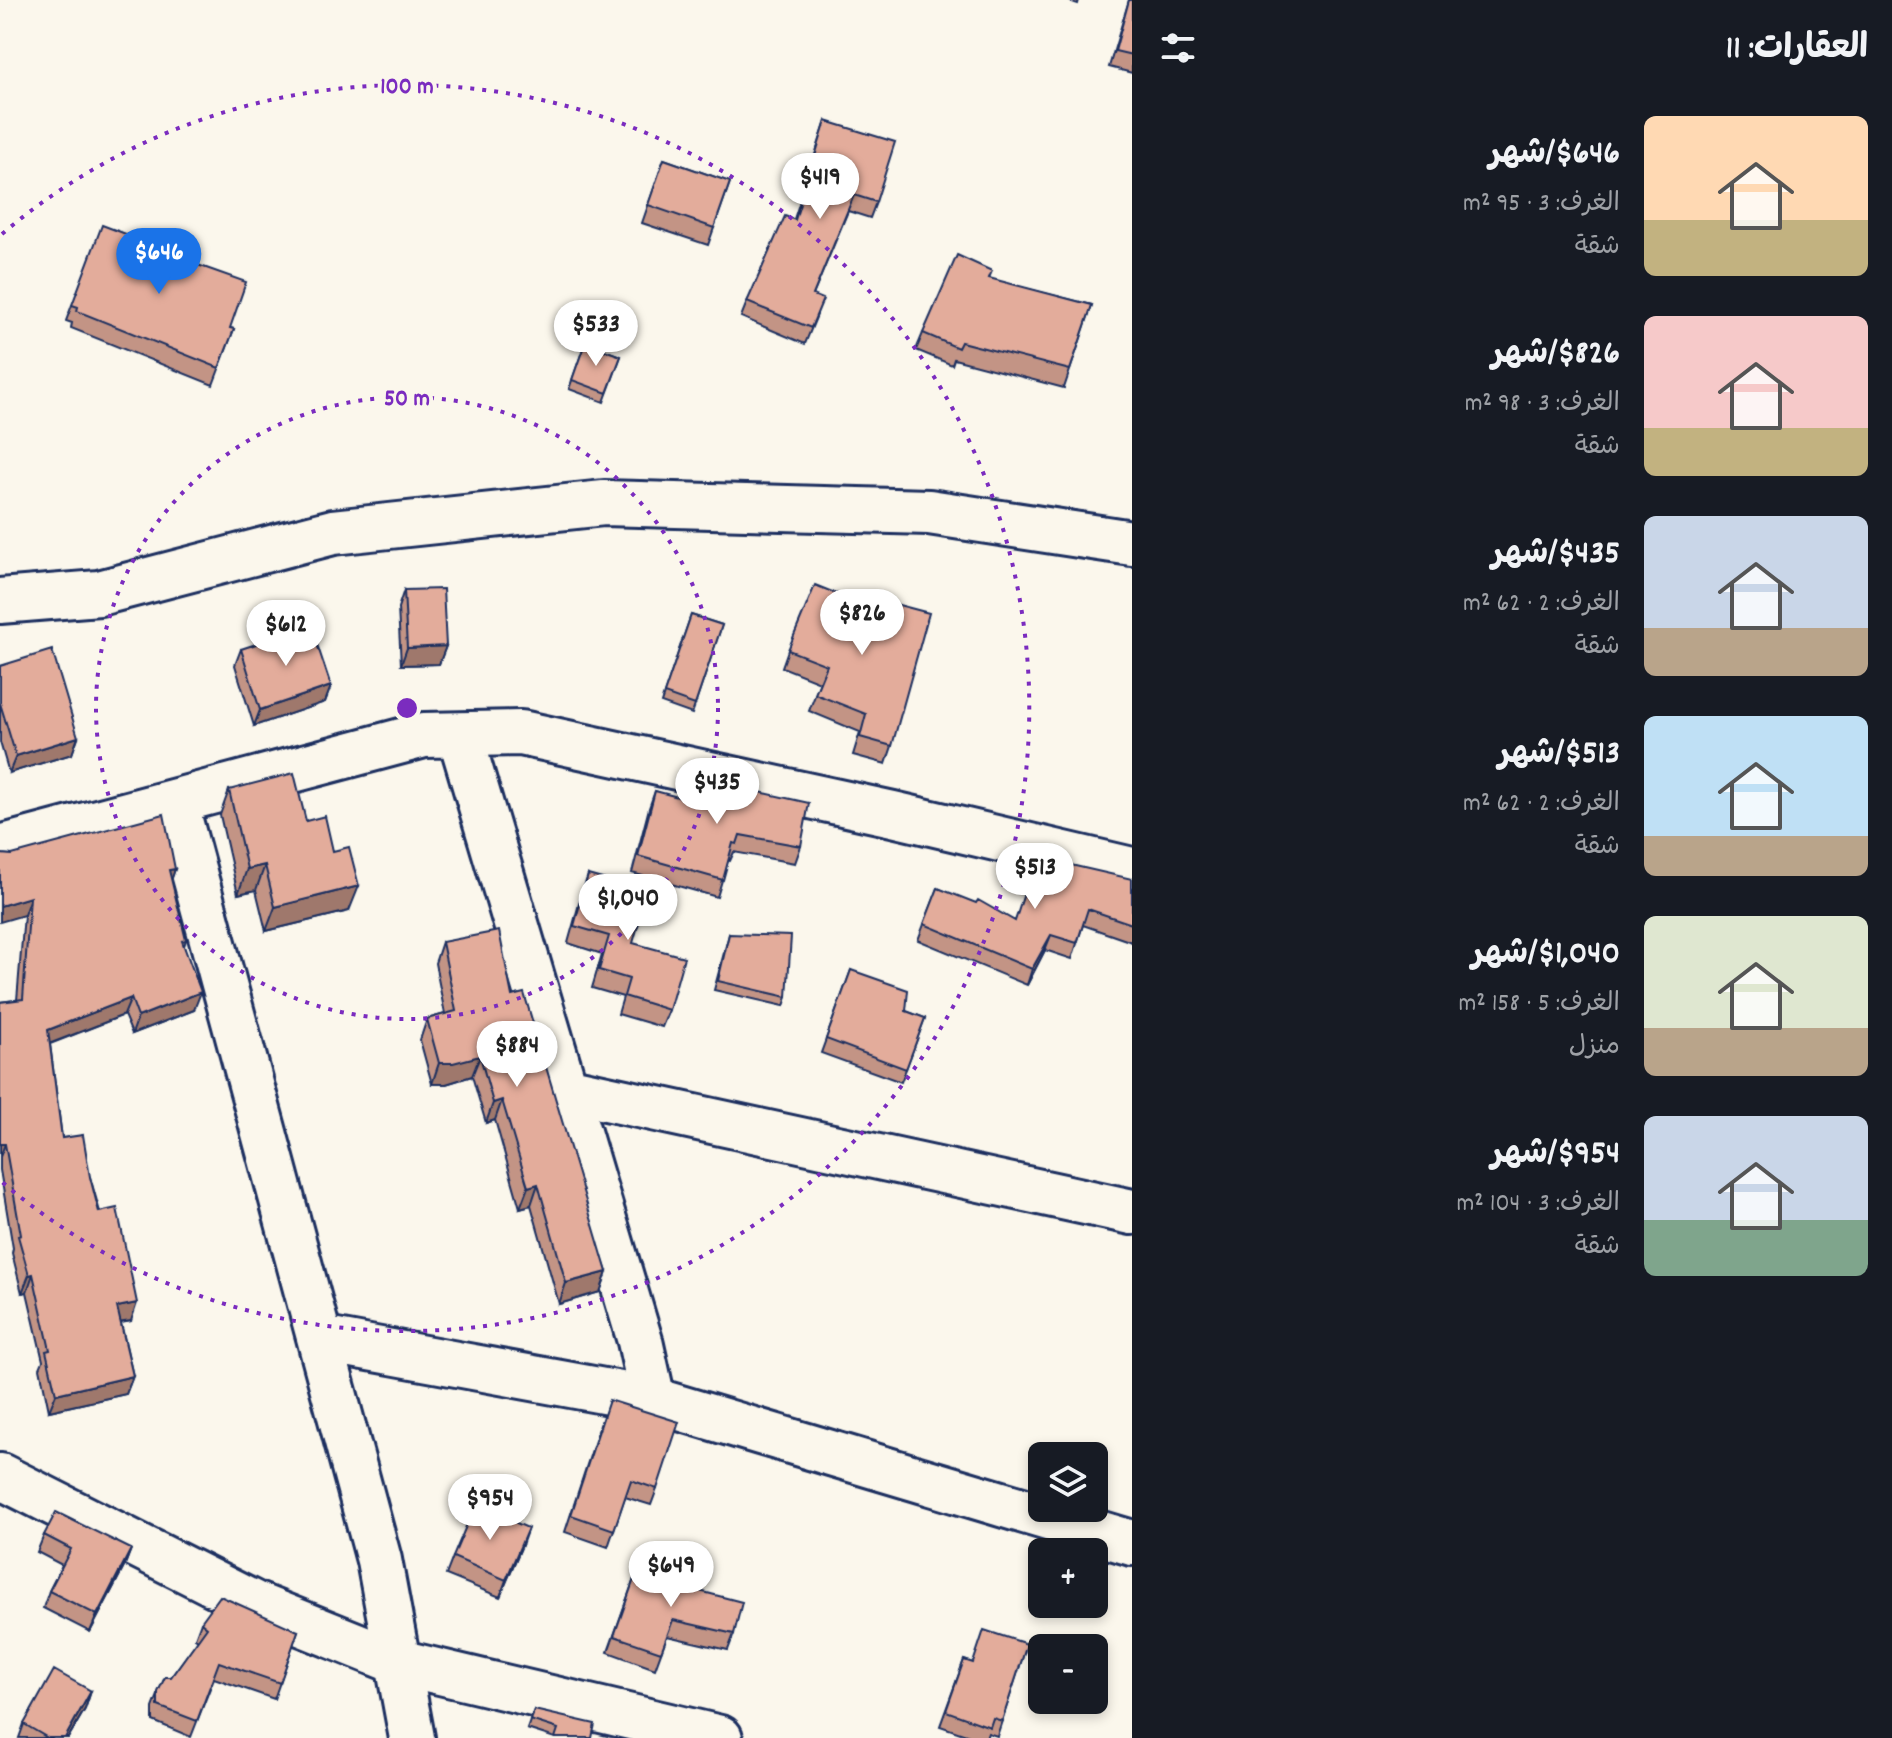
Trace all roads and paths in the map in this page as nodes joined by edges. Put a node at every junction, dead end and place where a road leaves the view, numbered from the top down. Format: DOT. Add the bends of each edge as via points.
graph roads {
  1 [pos="1132,543"];
  2 [pos="0,601"];
  3 [pos="460,735"];
  4 [pos="175,802"];
  5 [pos="0,848"];
  6 [pos="1132,870"];
  7 [pos="565,1089"];
  8 [pos="1132,1212"];
  9 [pos="320,1339"];
  10 [pos="653,1400"];
  11 [pos="0,1476"];
  12 [pos="1132,1543"];
  13 [pos="398,1662"];
  14 [pos="412,1738"];
  15 [pos="720,1738"];
  1 -- 2 [label="street" via="929,512 604,503 333,532 99,593"];
  3 -- 4 [label="street" via="424,735"];
  3 -- 6 [label="street" via="521,733"];
  3 -- 7 [label="street"];
  4 -- 5 [label="street"];
  4 -- 9 [label="street"];
  7 -- 8 [label="street"];
  7 -- 10 [label="street"];
  9 -- 10 [label="street"];
  9 -- 13 [label="street" via="379,1560"];
  10 -- 12 [label="street"];
  11 -- 13 [label="street" via="256,1605"];
  13 -- 14 [label="street"];
  13 -- 15 [label="street"];
}
